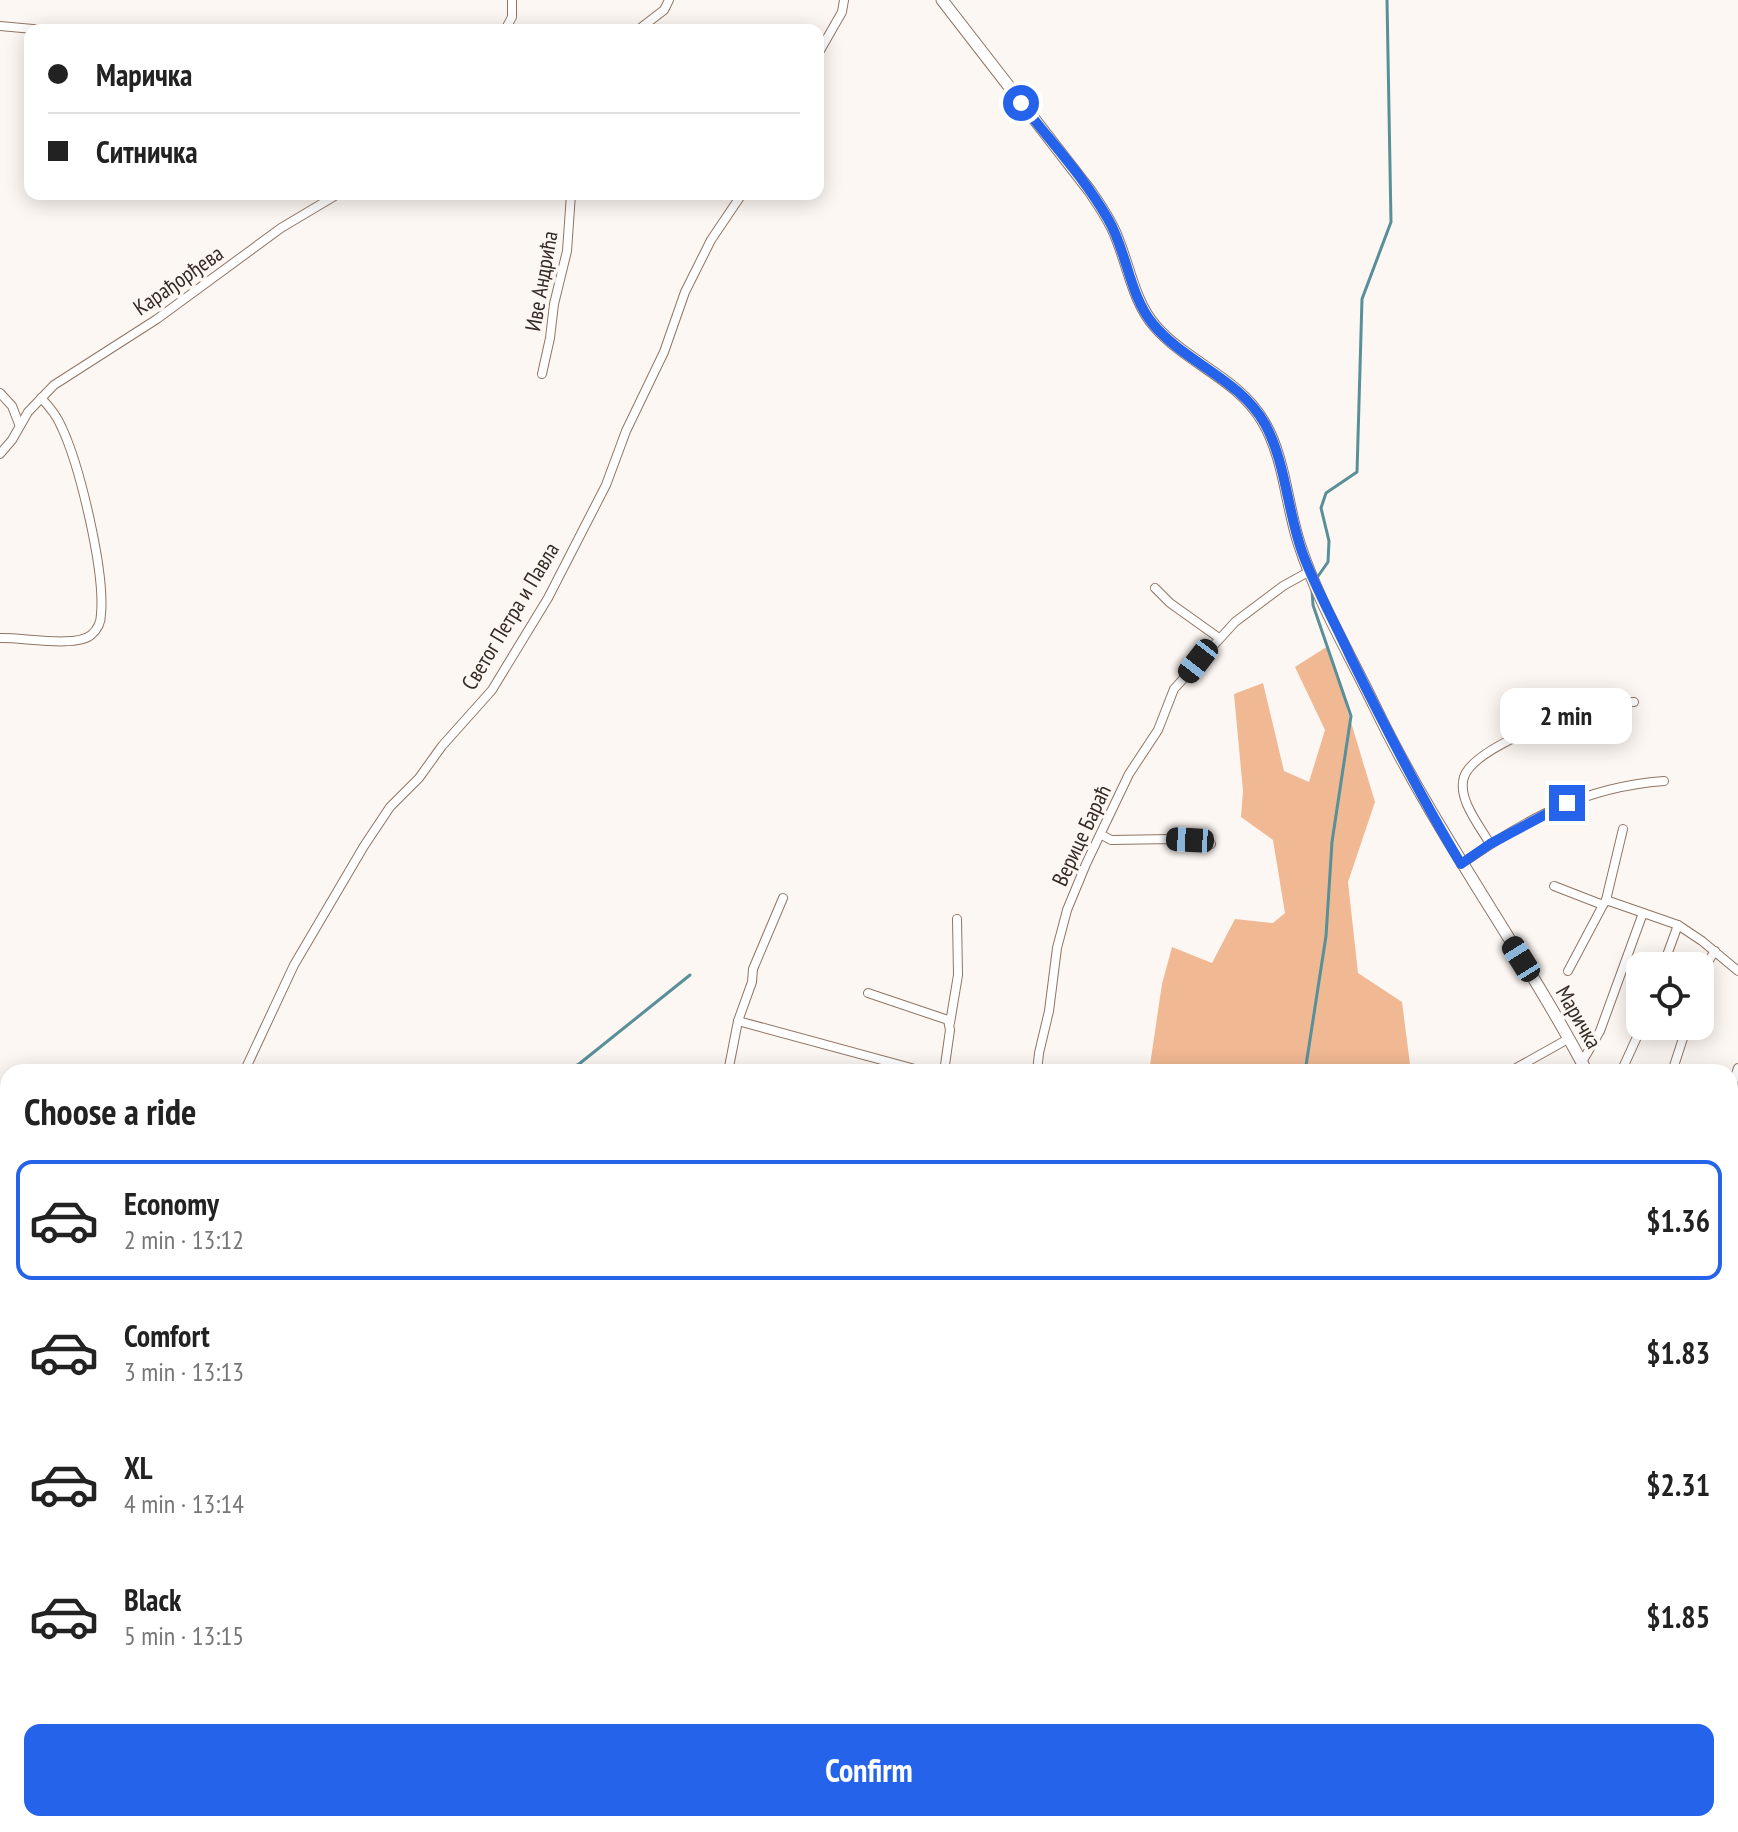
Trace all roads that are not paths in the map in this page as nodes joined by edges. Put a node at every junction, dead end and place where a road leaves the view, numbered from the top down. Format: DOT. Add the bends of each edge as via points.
graph roads {
  1 [pos="512,0"];
  2 [pos="669,0"];
  3 [pos="844,0"];
  4 [pos="933,0"];
  5 [pos="945,6"];
  6 [pos="510,24"];
  7 [pos="646,24"];
  8 [pos="0,26"];
  9 [pos="24,28"];
  10 [pos="824,43"];
  11 [pos="328,200"];
  12 [pos="571,200"];
  13 [pos="738,200"];
  14 [pos="542,374"];
  15 [pos="0,393"];
  16 [pos="41,398"];
  17 [pos="12,406"];
  18 [pos="28,412"];
  19 [pos="19,424"];
  20 [pos="0,454"];
  21 [pos="1311,573"];
  22 [pos="1155,588"];
  23 [pos="0,638"];
  24 [pos="1219,638"];
  25 [pos="1634,702"];
  26 [pos="1664,781"];
  27 [pos="1623,829"];
  28 [pos="1102,835"];
  29 [pos="1211,844"];
  30 [pos="1490,844"];
  31 [pos="1461,864"];
  32 [pos="1554,886"];
  33 [pos="783,898"];
  34 [pos="1605,902"];
  35 [pos="1643,913"];
  36 [pos="957,919"];
  37 [pos="1678,925"];
  38 [pos="1715,951"];
  39 [pos="1668,952"];
  40 [pos="1568,971"];
  41 [pos="1738,971"];
  42 [pos="868,993"];
  43 [pos="738,1021"];
  44 [pos="950,1024"];
  45 [pos="1568,1039"];
  46 [pos="1636,1040"];
  47 [pos="1682,1040"];
  48 [pos="248,1064"];
  49 [pos="730,1064"];
  50 [pos="897,1064"];
  51 [pos="945,1064"];
  52 [pos="1038,1064"];
  53 [pos="1523,1064"];
  54 [pos="1582,1064"];
  55 [pos="1585,1064"];
  56 [pos="1625,1064"];
  57 [pos="1675,1064"];
  1 -- 6 [label="street"];
  2 -- 7 [label="street"];
  3 -- 10 [label="street"];
  4 -- 5 [label="street, Маричка"];
  5 -- 21 [label="street, Маричка" via="1090,191 1108,219 1142,308 1154,325 1255,409 1278,455 1295,531"];
  8 -- 9 [label="street"];
  11 -- 16 [label="street, Карађорђева"];
  12 -- 14 [label="street, Иве Андрића" via="567,251"];
  13 -- 48 [label="street, Светог Петра и Павла" via="685,292 606,485 548,598 492,690 390,807 364,846 294,965"];
  15 -- 17 [label="street"];
  16 -- 18 [label="street, Карађорђева"];
  16 -- 23 [label="street" via="60,424 75,465 96,564 101,619 81,640"];
  17 -- 18 [label="street"];
  17 -- 19 [label="street"];
  18 -- 19 [label="street, Карађорђева"];
  19 -- 20 [label="street, Карађорђева"];
  21 -- 24 [label="street, Верице Бараћ" via="1297,577"];
  21 -- 31 [label="street, Маричка" via="1390,739"];
  22 -- 24 [label="street"];
  24 -- 28 [label="street, Верице Бараћ" via="1174,689"];
  25 -- 30 [label="street" via="1606,704 1554,721 1519,735 1470,767 1464,794"];
  26 -- 30 [label="street" via="1586,795"];
  27 -- 34 [label="street"];
  28 -- 29 [label="street" via="1111,840"];
  28 -- 52 [label="street, Верице Бараћ" via="1067,910"];
  30 -- 31 [label="street"];
  31 -- 45 [label="street, Маричка"];
  32 -- 34 [label="street"];
  33 -- 43 [label="street" via="755,962"];
  34 -- 35 [label="street"];
  34 -- 40 [label="street"];
  35 -- 37 [label="street"];
  35 -- 55 [label="street"];
  36 -- 44 [label="street" via="958,975"];
  37 -- 38 [label="street"];
  37 -- 39 [label="street"];
  38 -- 41 [label="street"];
  42 -- 44 [label="street" via="941,1016"];
  43 -- 49 [label="street"];
  43 -- 50 [label="street"];
  44 -- 51 [label="street"];
  45 -- 53 [label="street"];
  45 -- 54 [label="street, Маричка"];
  46 -- 56 [label="street"];
  47 -- 57 [label="street"];
}
